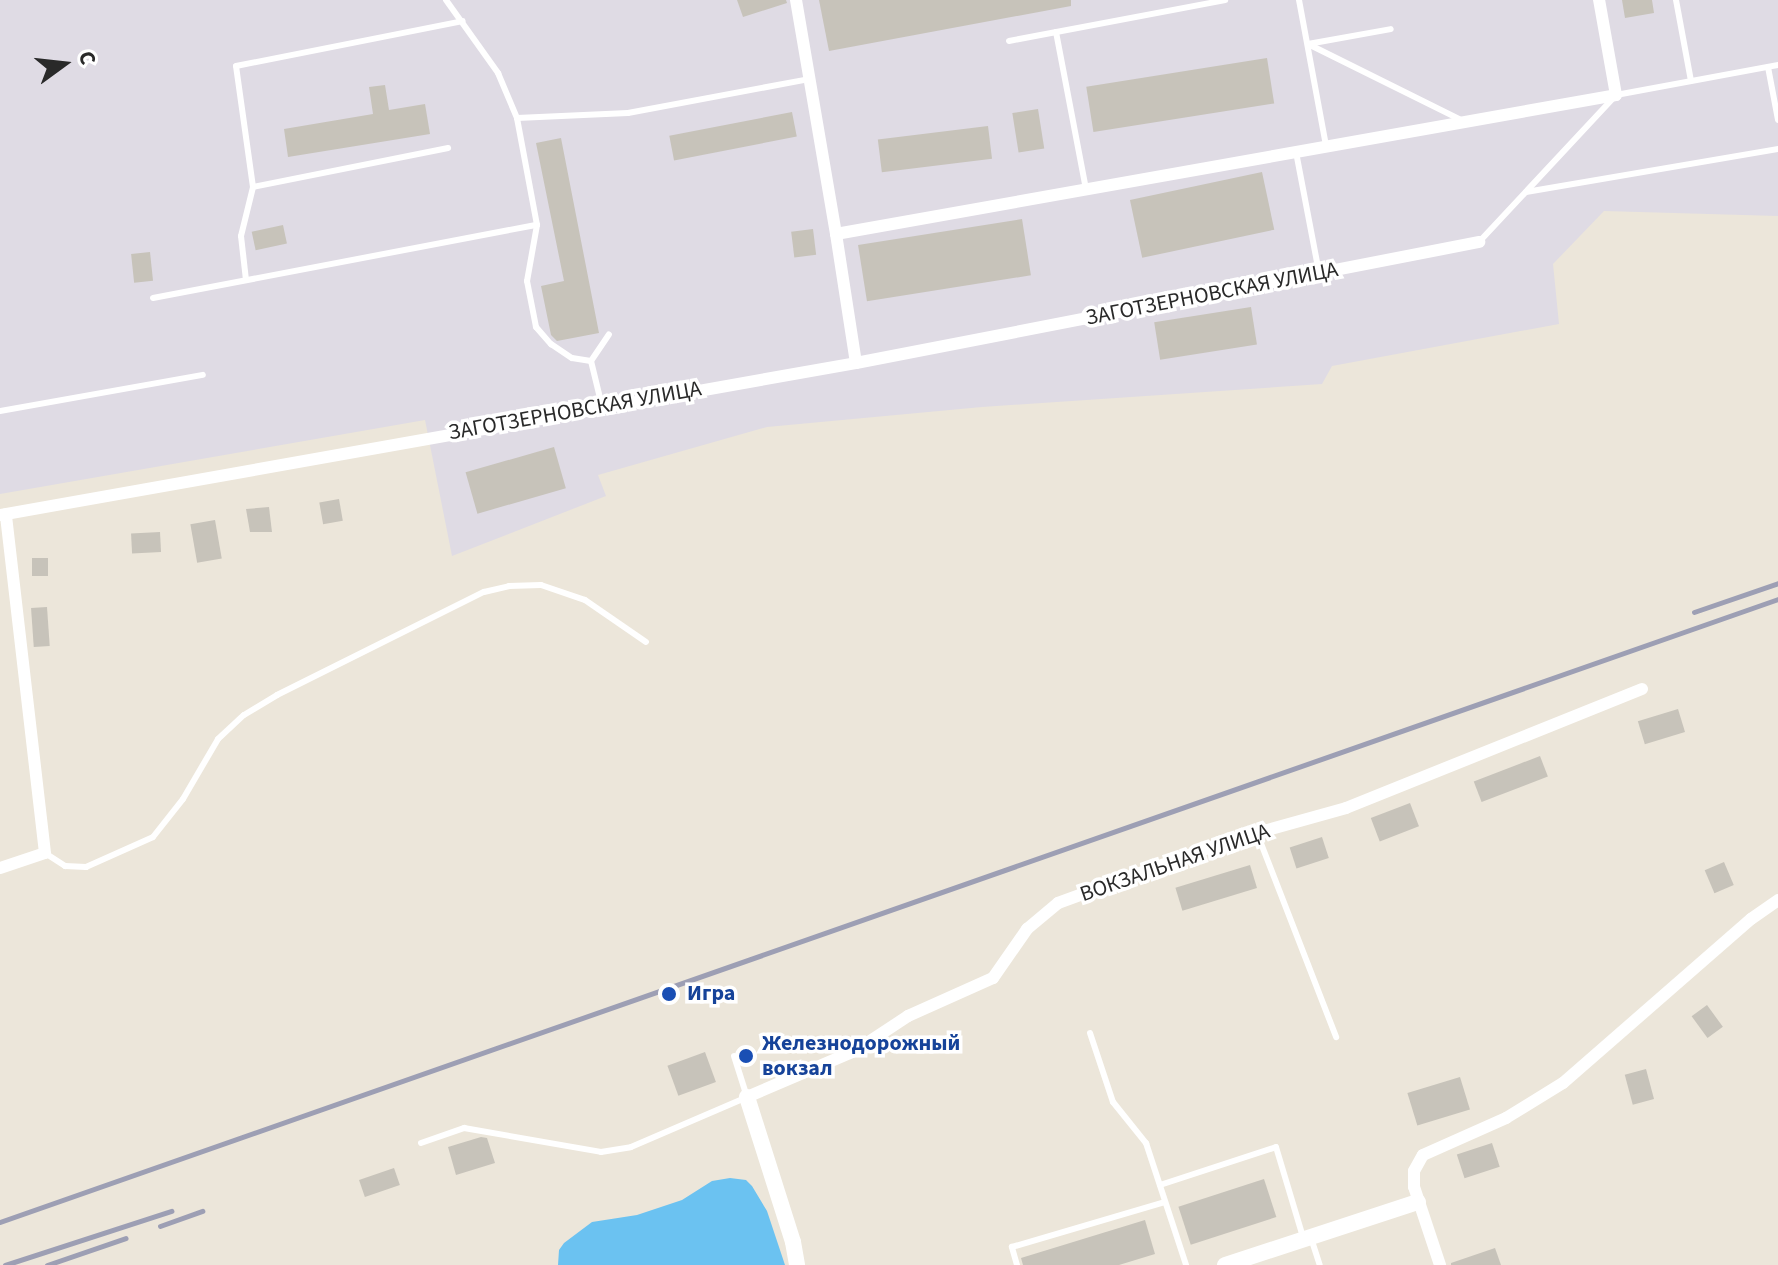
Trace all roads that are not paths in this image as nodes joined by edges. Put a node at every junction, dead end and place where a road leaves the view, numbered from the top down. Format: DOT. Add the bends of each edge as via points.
graph roads {
  1 [pos="446,0"];
  2 [pos="796,0"];
  3 [pos="1225,0"];
  4 [pos="1299,0"];
  5 [pos="1599,0"];
  6 [pos="1676,0"];
  7 [pos="463,21"];
  8 [pos="1391,29"];
  9 [pos="1056,32"];
  10 [pos="1009,41"];
  11 [pos="1308,44"];
  12 [pos="1778,65"];
  13 [pos="1768,67"];
  14 [pos="809,79"];
  15 [pos="1691,81"];
  16 [pos="1616,95"];
  17 [pos="517,118"];
  18 [pos="1778,120"];
  19 [pos="1464,122"];
  20 [pos="1326,147"];
  21 [pos="448,148"];
  22 [pos="1778,149"];
  23 [pos="1296,152"];
  24 [pos="253,187"];
  25 [pos="1086,189"];
  26 [pos="1526,192"];
  27 [pos="537,225"];
  28 [pos="836,234"];
  29 [pos="1479,242"];
  30 [pos="1319,273"];
  31 [pos="246,280"];
  32 [pos="153,298"];
  33 [pos="609,334"];
  34 [pos="591,361"];
  35 [pos="856,363"];
  36 [pos="203,375"];
  37 [pos="602,406"];
  38 [pos="0,411"];
  39 [pos="3,514"];
  40 [pos="646,642"];
  41 [pos="1642,689"];
  42 [pos="1257,833"];
  43 [pos="45,853"];
  44 [pos="0,868"];
  45 [pos="1778,900"];
  46 [pos="1090,1033"];
  47 [pos="1336,1037"];
  48 [pos="734,1056"];
  49 [pos="747,1097"];
  50 [pos="421,1143"];
  51 [pos="1160,1185"];
  52 [pos="1165,1202"];
  53 [pos="1418,1202"];
  54 [pos="1308,1240"];
  55 [pos="797,1265"];
  56 [pos="1017,1265"];
  57 [pos="1186,1265"];
  58 [pos="1225,1265"];
  59 [pos="1320,1265"];
  60 [pos="1440,1265"];
  1 -- 7 [label="lane"];
  2 -- 14 [label="street"];
  3 -- 9 [label="lane"];
  4 -- 11 [label="lane"];
  5 -- 16 [label="street"];
  6 -- 15 [label="lane"];
  7 -- 17 [label="lane" via="498,73"];
  7 -- 24 [label="lane" via="236,66"];
  8 -- 11 [label="lane"];
  9 -- 10 [label="lane"];
  9 -- 25 [label="lane"];
  11 -- 19 [label="lane"];
  11 -- 20 [label="lane"];
  12 -- 13 [label="lane"];
  13 -- 15 [label="lane"];
  13 -- 18 [label="lane"];
  14 -- 17 [label="lane" via="628,113"];
  14 -- 28 [label="street"];
  15 -- 16 [label="lane"];
  16 -- 19 [label="street"];
  16 -- 26 [label="lane"];
  17 -- 27 [label="lane"];
  19 -- 20 [label="street"];
  20 -- 23 [label="street"];
  21 -- 24 [label="lane"];
  22 -- 26 [label="lane"];
  23 -- 25 [label="street"];
  23 -- 30 [label="lane"];
  24 -- 31 [label="lane" via="241,236"];
  25 -- 28 [label="street"];
  26 -- 29 [label="lane"];
  27 -- 31 [label="lane"];
  27 -- 34 [label="lane" via="527,281 536,327 572,358"];
  28 -- 35 [label="street"];
  29 -- 30 [label="street, ЗАГОТЗЕРНОВСКАЯ УЛИЦА"];
  30 -- 35 [label="street, ЗАГОТЗЕРНОВСКАЯ УЛИЦА"];
  31 -- 32 [label="lane"];
  33 -- 34 [label="lane"];
  34 -- 37 [label="lane"];
  35 -- 37 [label="street, ЗАГОТЗЕРНОВСКАЯ УЛИЦА"];
  36 -- 38 [label="lane"];
  37 -- 39 [label="street, ЗАГОТЗЕРНОВСКАЯ УЛИЦА"];
  39 -- 43 [label="street, ЗАГОТЗЕРНОВСКАЯ УЛИЦА"];
  40 -- 43 [label="lane" via="585,600 541,585 484,592 244,715 218,739 153,837 86,867 65,866"];
  41 -- 42 [label="street, ВОКЗАЛЬНАЯ УЛИЦА" via="1346,808"];
  42 -- 47 [label="lane"];
  42 -- 49 [label="street, ВОКЗАЛЬНАЯ УЛИЦА" via="1058,903 1027,929 993,978 908,1016 855,1051"];
  43 -- 44 [label="street"];
  45 -- 53 [label="street" via="1563,1083 1506,1118 1423,1155 1414,1171"];
  46 -- 51 [label="lane" via="1113,1102 1146,1143"];
  48 -- 49 [label="lane"];
  49 -- 50 [label="lane" via="646,1142 601,1152 473,1128"];
  49 -- 55 [label="street"];
  51 -- 52 [label="lane"];
  51 -- 54 [label="lane" via="1276,1147"];
  52 -- 56 [label="lane" via="1012,1247"];
  52 -- 57 [label="lane"];
  53 -- 54 [label="street"];
  53 -- 60 [label="street"];
  54 -- 58 [label="street"];
  54 -- 59 [label="lane"];
}
